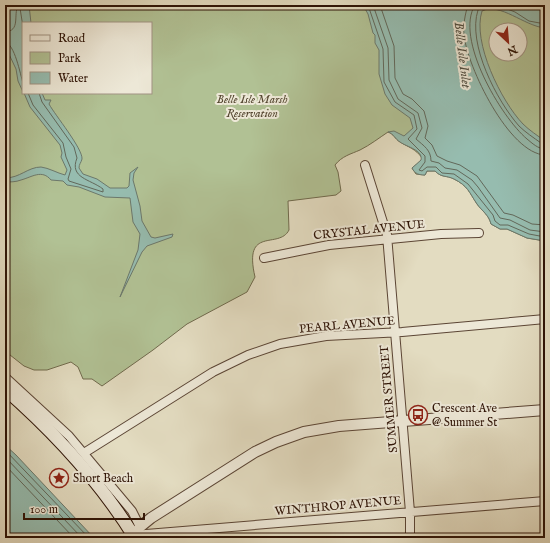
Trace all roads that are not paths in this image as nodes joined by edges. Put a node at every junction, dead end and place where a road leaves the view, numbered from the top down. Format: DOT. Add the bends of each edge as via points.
graph roads {
  1 [pos="365,165"];
  2 [pos="478,233"];
  3 [pos="388,239"];
  4 [pos="264,258"];
  5 [pos="545,319"];
  6 [pos="395,332"];
  7 [pos="5,377"];
  8 [pos="5,389"];
  9 [pos="545,410"];
  10 [pos="403,421"];
  11 [pos="84,453"];
  12 [pos="545,501"];
  13 [pos="410,512"];
  14 [pos="212,529"];
  15 [pos="137,535"];
  16 [pos="213,538"];
  17 [pos="410,538"];
  1 -- 3 [label="street, SUMMER STREET"];
  2 -- 3 [label="street, CRYSTAL AVENUE"];
  3 -- 4 [label="street, CRYSTAL AVENUE" via="323,246"];
  3 -- 6 [label="street, SUMMER STREET"];
  5 -- 6 [label="street, PEARL AVENUE"];
  6 -- 10 [label="street, SUMMER STREET"];
  6 -- 11 [label="street, PEARL AVENUE" via="311,338 280,344 248,355 203,377"];
  7 -- 11 [label="street" via="57,423"];
  8 -- 15 [label="main road" via="34,415 66,450"];
  9 -- 10 [label="street"];
  10 -- 13 [label="street, SUMMER STREET"];
  10 -- 15 [label="street" via="321,429 276,442 233,465 151,518"];
  11 -- 15 [label="street" via="132,511"];
  12 -- 13 [label="street, WINTHROP AVENUE"];
  13 -- 14 [label="street, WINTHROP AVENUE"];
  13 -- 17 [label="street, SUMMER STREET"];
  14 -- 15 [label="street, WINTHROP AVENUE"];
  14 -- 16 [label="street"];
}
